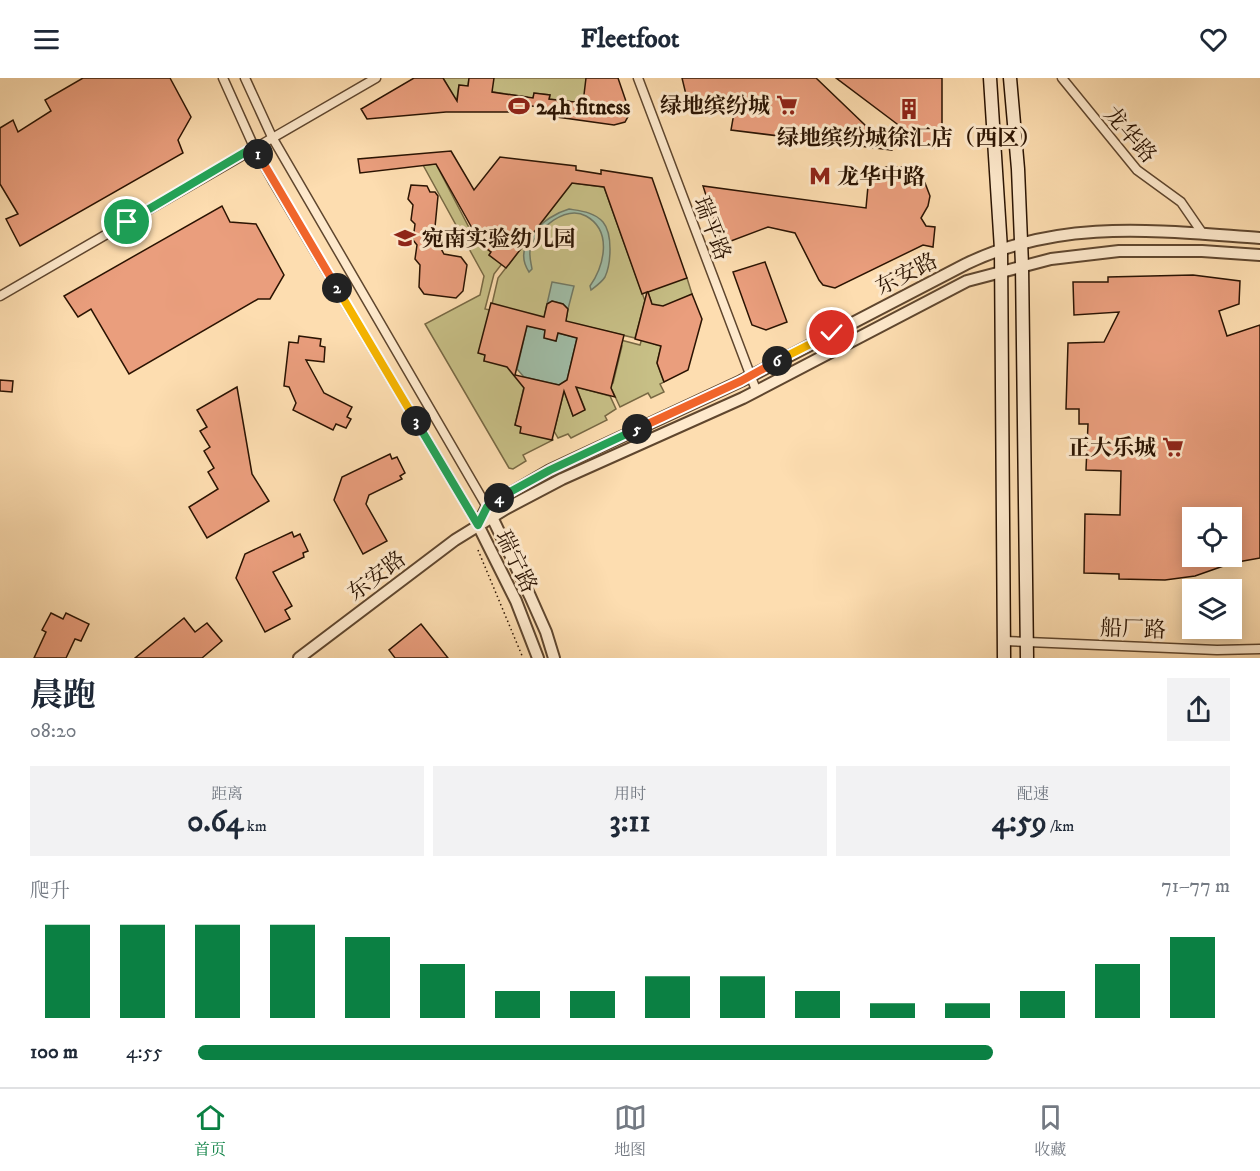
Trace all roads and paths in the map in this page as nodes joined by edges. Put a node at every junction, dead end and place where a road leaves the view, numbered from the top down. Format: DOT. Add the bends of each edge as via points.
graph roads {
  1 [pos="223,78"];
  2 [pos="245,78"];
  3 [pos="376,78"];
  4 [pos="638,78"];
  5 [pos="990,78"];
  6 [pos="1010,78"];
  7 [pos="1062,78"];
  8 [pos="272,137"];
  9 [pos="254,147"];
  10 [pos="1203,234"];
  11 [pos="1260,238"];
  12 [pos="1021,243"];
  13 [pos="1001,249"];
  14 [pos="1260,255"];
  15 [pos="1022,265"];
  16 [pos="1000,272"];
  17 [pos="0,296"];
  18 [pos="750,376"];
  19 [pos="756,390"];
  20 [pos="490,512"];
  21 [pos="474,528"];
  22 [pos="1004,641"];
  23 [pos="1027,642"];
  24 [pos="1260,648"];
  25 [pos="299,658"];
  26 [pos="523,658"];
  27 [pos="538,658"];
  28 [pos="554,658"];
  29 [pos="1004,658"];
  30 [pos="1027,658"];
  1 -- 9 [label="street, 瑞宁路"];
  2 -- 8 [label="street, 瑞宁路"];
  3 -- 8 [label="street"];
  4 -- 18 [label="street, 瑞平路"];
  5 -- 13 [label="main road"];
  6 -- 12 [label="main road"];
  7 -- 10 [label="street, 龙华路" via="1137,170 1180,202"];
  8 -- 9 [label="street"];
  8 -- 20 [label="street, 瑞宁路"];
  9 -- 17 [label="street"];
  9 -- 21 [label="street, 瑞宁路"];
  10 -- 11 [label="street, 东安路"];
  10 -- 12 [label="street, 东安路" via="1119,230"];
  12 -- 13 [label="street, 东安路"];
  12 -- 15 [label="main road"];
  13 -- 16 [label="main road"];
  13 -- 18 [label="street, 东安路"];
  14 -- 15 [label="street, 东安路" via="1119,251"];
  15 -- 16 [label="street, 东安路"];
  15 -- 23 [label="main road"];
  16 -- 19 [label="street, 东安路" via="967,281"];
  16 -- 22 [label="main road"];
  18 -- 19 [label="street, 瑞平路"];
  18 -- 20 [label="street, 东安路" via="550,470"];
  19 -- 20 [label="street, 东安路"];
  20 -- 21 [label="street, 东安路"];
  20 -- 28 [label="street, 瑞宁路" via="538,614"];
  21 -- 25 [label="street, 东安路"];
  21 -- 26 [label="path"];
  21 -- 27 [label="street, 瑞宁路" via="516,601"];
  22 -- 23 [label="street, 船厂路"];
  22 -- 29 [label="main road"];
  23 -- 24 [label="street, 船厂路" via="1217,650"];
  23 -- 30 [label="main road"];
}
